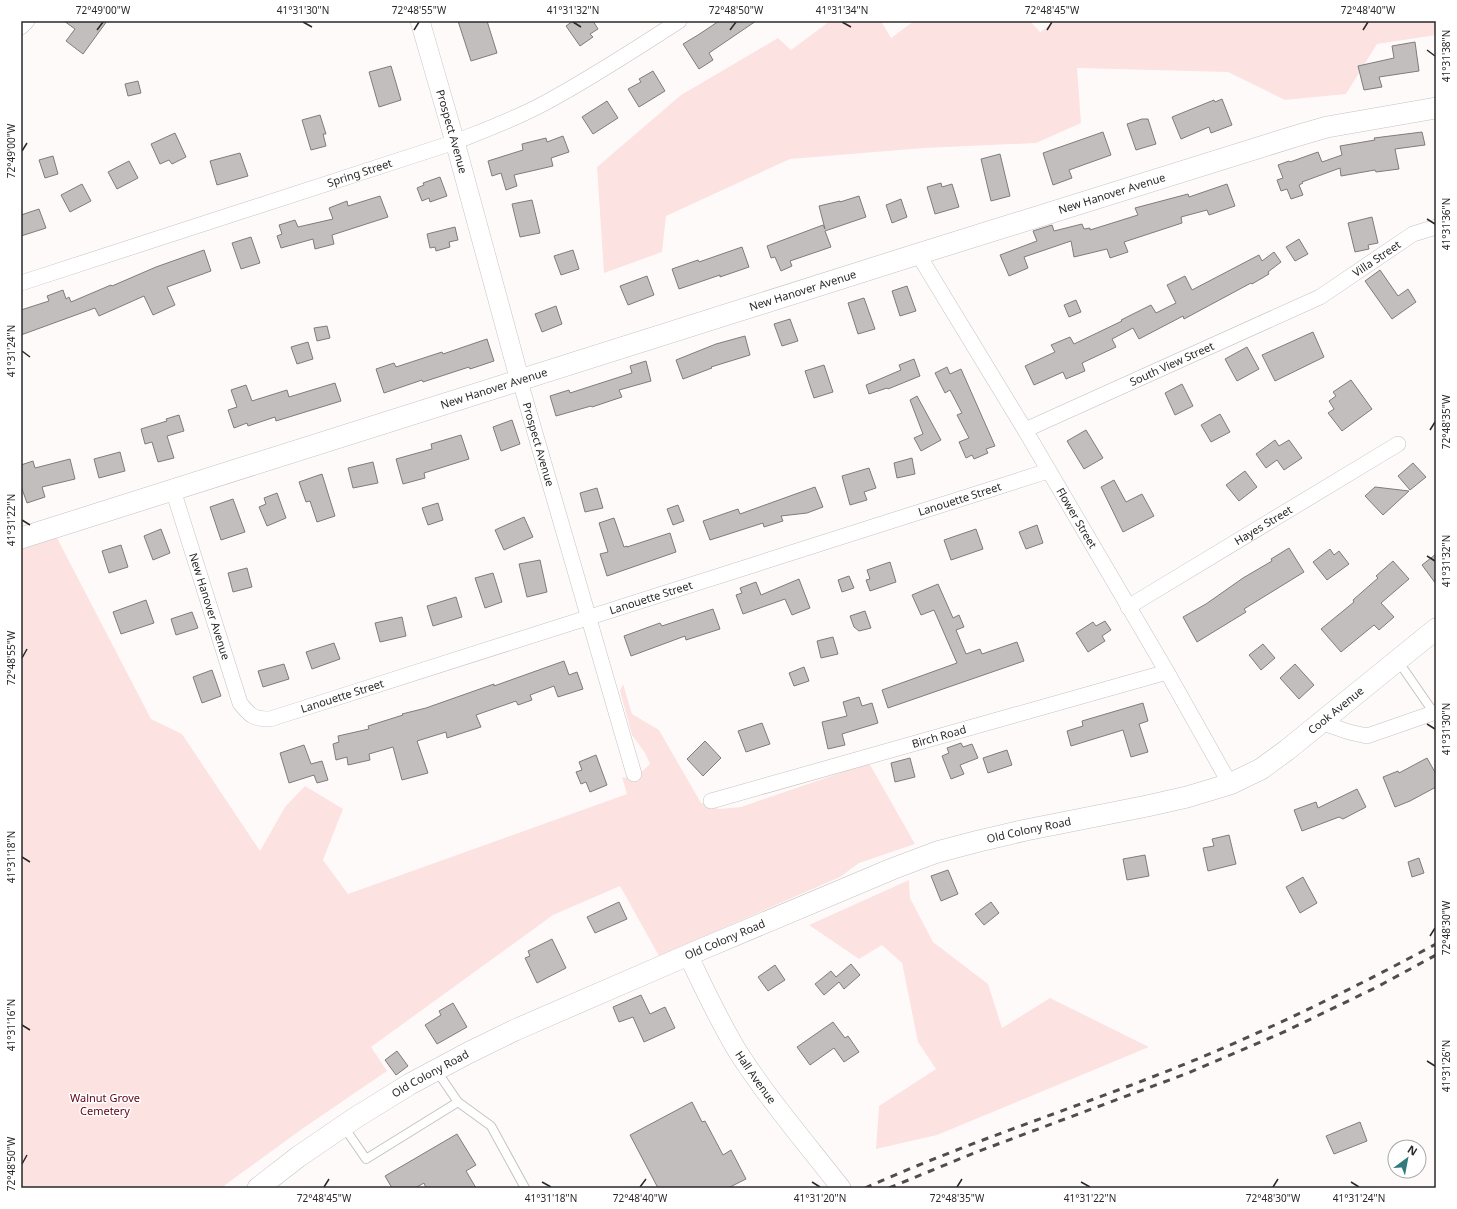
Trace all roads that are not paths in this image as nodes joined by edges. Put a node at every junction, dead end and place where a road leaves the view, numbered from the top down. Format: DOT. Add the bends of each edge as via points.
graph roads {
  1 [pos="27,21"];
  2 [pos="420,21"];
  3 [pos="679,21"];
  4 [pos="21,27"];
  5 [pos="1436,108"];
  6 [pos="456,142"];
  7 [pos="1436,227"];
  8 [pos="918,254"];
  9 [pos="21,282"];
  10 [pos="1320,297"];
  11 [pos="520,381"];
  12 [pos="1025,430"];
  13 [pos="1398,444"];
  14 [pos="1048,471"];
  15 [pos="174,490"];
  16 [pos="21,538"];
  17 [pos="1128,607"];
  18 [pos="588,618"];
  19 [pos="1436,629"];
  20 [pos="1398,660"];
  21 [pos="1167,672"];
  22 [pos="1435,713"];
  23 [pos="253,717"];
  24 [pos="1320,722"];
  25 [pos="634,774"];
  26 [pos="1230,784"];
  27 [pos="711,801"];
  28 [pos="688,955"];
  29 [pos="436,1070"];
  30 [pos="458,1102"];
  31 [pos="344,1127"];
  32 [pos="258,1188"];
  33 [pos="525,1188"];
  34 [pos="841,1188"];
  1 -- 4 [label="street"];
  2 -- 6 [label="street, Prospect Avenue"];
  3 -- 6 [label="street, Spring Street" via="542,105"];
  5 -- 8 [label="main road, New Hanover Avenue" via="1302,134"];
  6 -- 9 [label="street, Spring Street"];
  6 -- 11 [label="street, Prospect Avenue"];
  7 -- 10 [label="street, Villa Street" via="1413,234"];
  8 -- 11 [label="main road, New Hanover Avenue"];
  8 -- 12 [label="street, Flower Street"];
  10 -- 12 [label="street, South View Street"];
  11 -- 15 [label="main road, New Hanover Avenue"];
  11 -- 18 [label="street, Prospect Avenue"];
  12 -- 14 [label="street, Flower Street"];
  13 -- 17 [label="street, Hayes Street"];
  14 -- 17 [label="street, Flower Street"];
  14 -- 18 [label="street, Lanouette Street"];
  15 -- 16 [label="main road, New Hanover Avenue"];
  15 -- 23 [label="street, New Hanover Avenue" via="240,703"];
  17 -- 21 [label="street, Flower Street"];
  18 -- 23 [label="street, Lanouette Street" via="270,719"];
  18 -- 25 [label="street, Prospect Avenue"];
  19 -- 20 [label="main road, Cook Avenue"];
  20 -- 22 [label="lane"];
  20 -- 24 [label="main road, Cook Avenue"];
  21 -- 26 [label="street, Flower Street"];
  21 -- 27 [label="street, Birch Road"];
  22 -- 24 [label="street" via="1367,736"];
  24 -- 26 [label="main road, Cook Avenue" via="1260,769"];
  26 -- 28 [label="main road, Old Colony Road" via="1187,797 1026,830 937,852"];
  28 -- 29 [label="main road, Old Colony Road" via="515,1030"];
  28 -- 34 [label="street, Hall Avenue" via="717,1016 739,1052 765,1091"];
  29 -- 30 [label="lane"];
  29 -- 31 [label="main road, Old Colony Road"];
  30 -- 31 [label="lane" via="366,1159"];
  30 -- 33 [label="lane" via="491,1126"];
  31 -- 32 [label="main road, Old Colony Road" via="298,1157"];
}
